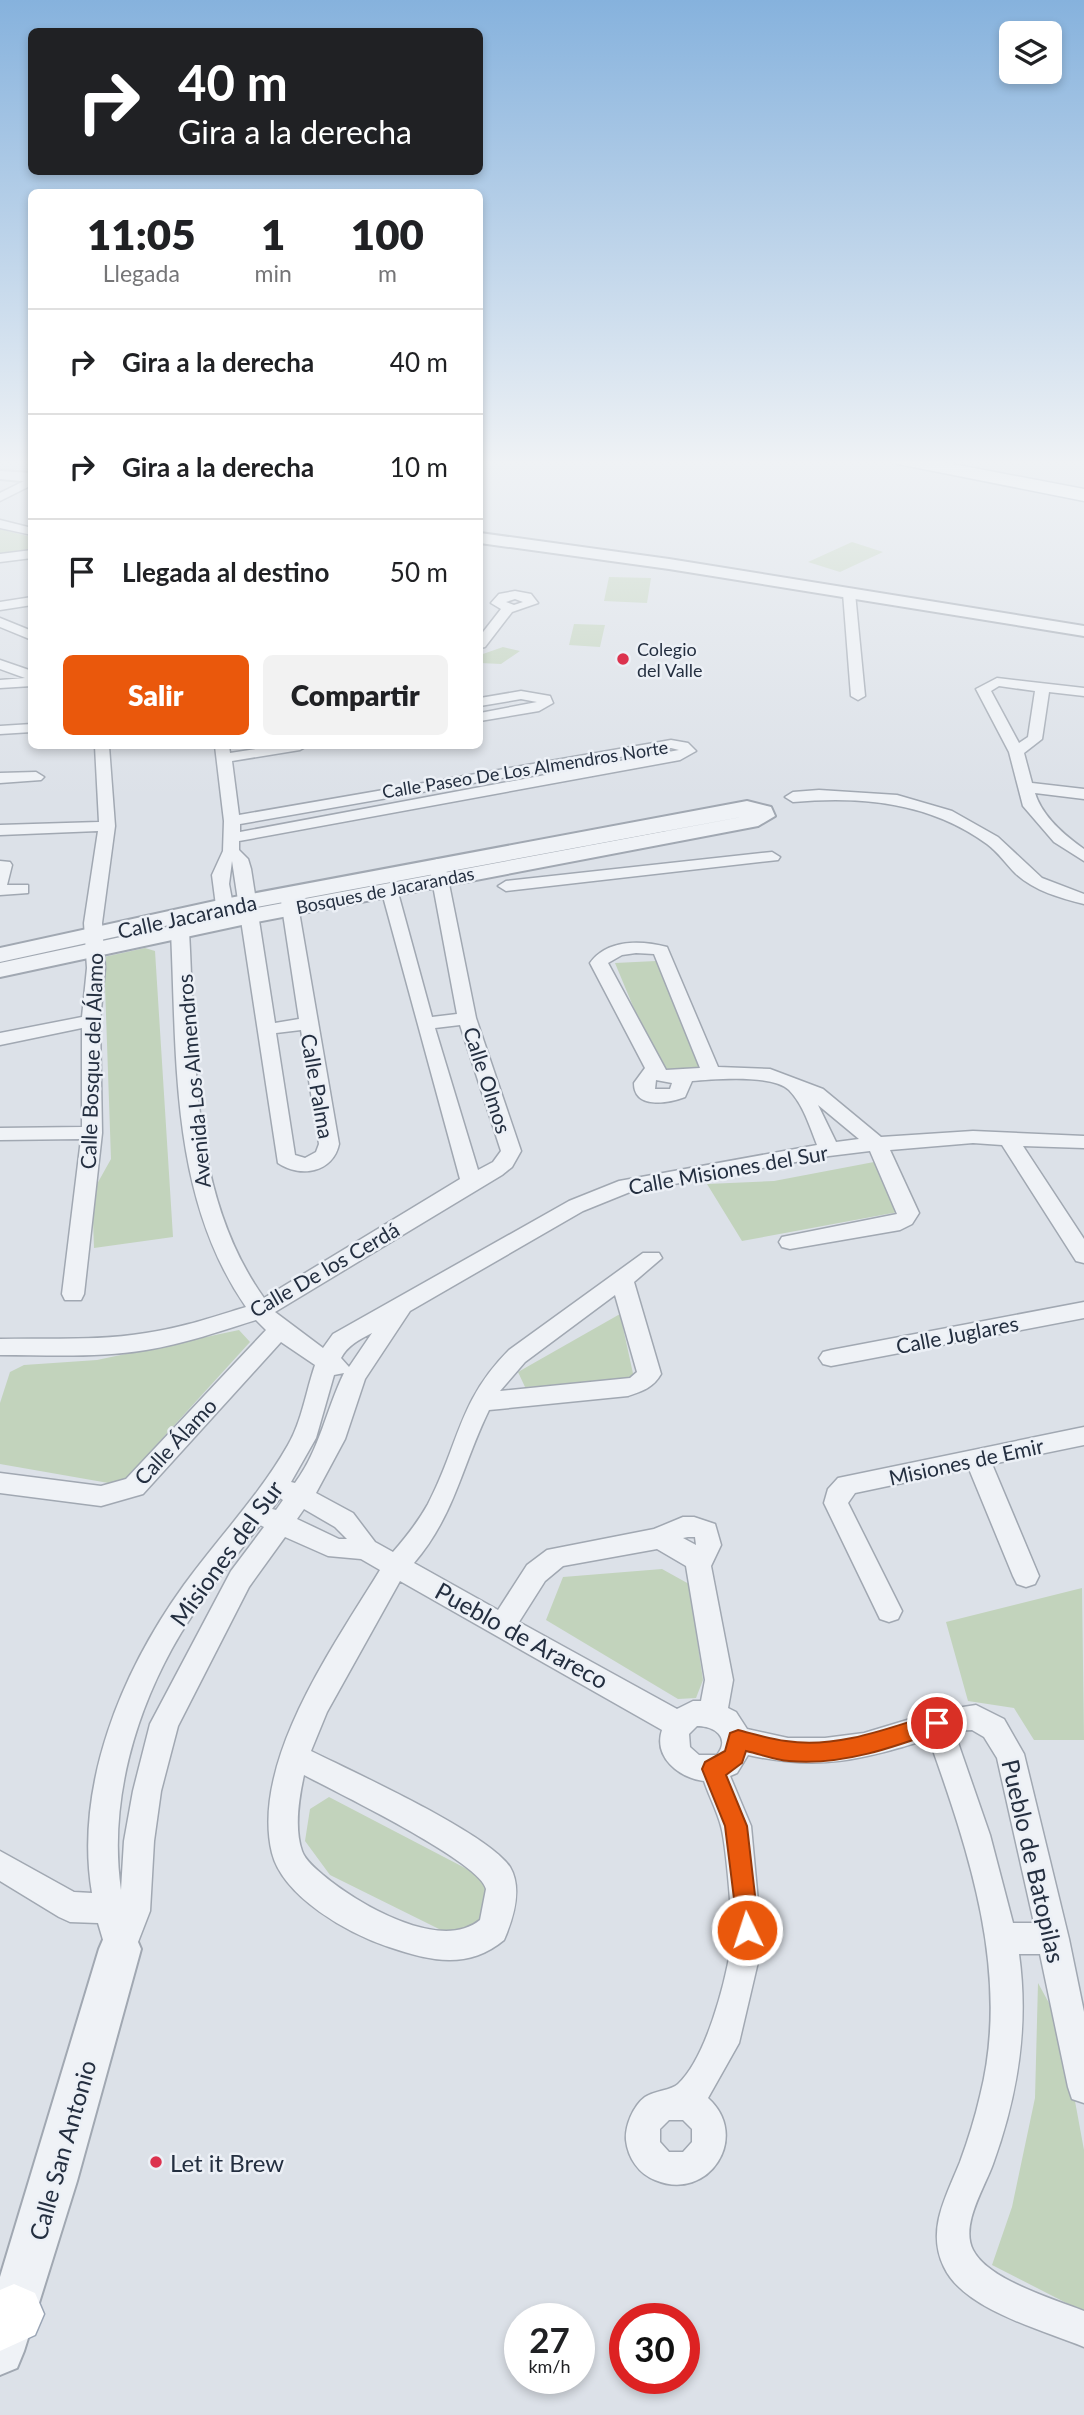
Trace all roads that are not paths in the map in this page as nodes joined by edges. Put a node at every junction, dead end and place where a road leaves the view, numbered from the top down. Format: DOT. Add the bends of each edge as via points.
graph roads {
  1 [pos="706,572"];
  2 [pos="849,593"];
  3 [pos="28,602"];
  4 [pos="0,606"];
  5 [pos="508,609"];
  6 [pos="0,622"];
  7 [pos="1084,631"];
  8 [pos="28,634"];
  9 [pos="483,640"];
  10 [pos="0,664"];
  11 [pos="28,674"];
  12 [pos="28,682"];
  13 [pos="0,684"];
  14 [pos="1044,687"];
  15 [pos="1084,692"];
  16 [pos="858,696"];
  17 [pos="483,702"];
  18 [pos="483,716"];
  19 [pos="28,728"];
  20 [pos="0,730"];
  21 [pos="102,749"];
  22 [pos="262,749"];
  23 [pos="223,752"];
  24 [pos="1016,752"];
  25 [pos="536,766"];
  26 [pos="36,777"];
  27 [pos="0,778"];
  28 [pos="547,780"];
  29 [pos="1027,787"];
  30 [pos="392,791"];
  31 [pos="1084,794"];
  32 [pos="793,797"];
  33 [pos="402,806"];
  34 [pos="764,811"];
  35 [pos="232,821"];
  36 [pos="107,826"];
  37 [pos="0,830"];
  38 [pos="622,837"];
  39 [pos="232,844"];
  40 [pos="1084,856"];
  41 [pos="772,858"];
  42 [pos="4,864"];
  43 [pos="514,870"];
  44 [pos="439,872"];
  45 [pos="0,883"];
  46 [pos="22,889"];
  47 [pos="390,889"];
  48 [pos="0,890"];
  49 [pos="1084,900"];
  50 [pos="289,901"];
  51 [pos="250,909"];
  52 [pos="225,914"];
  53 [pos="180,931"];
  54 [pos="94,943"];
  55 [pos="0,955"];
  56 [pos="0,970"];
  57 [pos="467,1018"];
  58 [pos="90,1021"];
  59 [pos="308,1024"];
  60 [pos="425,1024"];
  61 [pos="267,1029"];
  62 [pos="0,1039"];
  63 [pos="711,1073"];
  64 [pos="795,1084"];
  65 [pos="843,1113"];
  66 [pos="817,1117"];
  67 [pos="92,1133"];
  68 [pos="0,1134"];
  69 [pos="1015,1137"];
  70 [pos="1084,1142"];
  71 [pos="877,1144"];
  72 [pos="828,1149"];
  73 [pos="471,1182"];
  74 [pos="790,1242"];
  75 [pos="1083,1255"];
  76 [pos="651,1258"];
  77 [pos="622,1280"];
  78 [pos="73,1294"];
  79 [pos="401,1307"];
  80 [pos="1084,1310"];
  81 [pos="260,1311"];
  82 [pos="281,1328"];
  83 [pos="1,1350"];
  84 [pos="831,1358"];
  85 [pos="327,1361"];
  86 [pos="354,1377"];
  87 [pos="480,1402"];
  88 [pos="1084,1436"];
  89 [pos="977,1458"];
  90 [pos="0,1483"];
  91 [pos="276,1485"];
  92 [pos="300,1497"];
  93 [pos="255,1511"];
  94 [pos="281,1524"];
  95 [pos="365,1549"];
  96 [pos="397,1566"];
  97 [pos="1026,1576"];
  98 [pos="889,1611"];
  99 [pos="503,1624"];
  100 [pos="713,1713"];
  101 [pos="937,1723"];
  102 [pos="678,1724"];
  103 [pos="738,1740"];
  104 [pos="296,1756"];
  105 [pos="713,1769"];
  106 [pos="0,1866"];
  107 [pos="122,1923"];
  108 [pos="1001,1938"];
  109 [pos="1054,1939"];
  110 [pos="1084,2087"];
  111 [pos="685,2104"];
  112 [pos="5,2329"];
  113 [pos="1084,2329"];
  1 -- 2 [label="street"];
  2 -- 7 [label="street"];
  2 -- 16 [label="street"];
  3 -- 4 [label="street"];
  5 -- 9 [label="street"];
  6 -- 8 [label="street"];
  10 -- 11 [label="street"];
  12 -- 13 [label="street"];
  14 -- 15 [label="street"];
  14 -- 24 [label="street" via="1035,740"];
  14 -- 24 [label="street" via="997,682 983,689"];
  17 -- 18 [label="street" via="530,694 546,703"];
  19 -- 20 [label="street"];
  21 -- 36 [label="street, Calle Bosque del Álamo"];
  22 -- 23 [label="street"];
  23 -- 35 [label="street"];
  24 -- 29 [label="street"];
  25 -- 28 [label="street"];
  25 -- 28 [label="street, Calle Paseo De Los Almendros Norte" via="671,744 688,751"];
  25 -- 30 [label="street, Calle Paseo De Los Almendros Norte"];
  26 -- 27 [label="street"];
  28 -- 33 [label="street, Calle Paseo De Los Almendros Norte"];
  29 -- 31 [label="street"];
  29 -- 40 [label="street" via="1031,806 1060,839"];
  30 -- 33 [label="street"];
  30 -- 35 [label="street, Calle Paseo De Los Almendros Norte"];
  32 -- 49 [label="street" via="874,795 933,811 990,838 1030,878"];
  33 -- 39 [label="street, Calle Paseo De Los Almendros Norte"];
  34 -- 38 [label="street, Bosques de Jacarandas" via="765,816 758,820"];
  35 -- 39 [label="street"];
  36 -- 37 [label="street"];
  36 -- 54 [label="street, Calle Bosque del Álamo"];
  38 -- 43 [label="street, Bosques de Jacarandas"];
  38 -- 43 [label="street"];
  39 -- 51 [label="street, Calle Palma" via="242,862"];
  39 -- 52 [label="street" via="219,874"];
  41 -- 43 [label="street" via="545,881"];
  42 -- 45 [label="street"];
  43 -- 44 [label="street, Bosques de Jacarandas"];
  44 -- 47 [label="street, Bosques de Jacarandas"];
  44 -- 50 [label="street"];
  44 -- 57 [label="street, Calle Olmos"];
  46 -- 48 [label="street"];
  47 -- 50 [label="street, Bosques de Jacarandas"];
  47 -- 60 [label="street, Calle Olmos"];
  50 -- 51 [label="street, Bosques de Jacarandas"];
  50 -- 59 [label="street, Calle Palma"];
  51 -- 52 [label="street, Bosques de Jacarandas"];
  51 -- 61 [label="street, Calle Palma"];
  52 -- 53 [label="street, Bosques de Jacarandas"];
  52 -- 54 [label="street, Calle Jacaranda"];
  53 -- 54 [label="street, Bosques de Jacarandas"];
  53 -- 81 [label="street, Avenida Los Almendros" via="191,1108 203,1195 228,1263"];
  54 -- 55 [label="street, Calle Jacaranda"];
  54 -- 56 [label="street, Bosques de Jacarandas"];
  54 -- 58 [label="street, Calle Bosque del Álamo"];
  57 -- 60 [label="street"];
  57 -- 73 [label="street, Calle Olmos" via="511,1151 500,1168"];
  58 -- 62 [label="street"];
  58 -- 67 [label="street, Calle Bosque del Álamo"];
  59 -- 61 [label="street"];
  59 -- 61 [label="street, Calle Palma" via="329,1152 318,1161 299,1164 285,1158"];
  60 -- 73 [label="street, Calle Olmos"];
  63 -- 63 [label="street" via="664,955 651,948 609,952 599,963 654,1070 644,1090 652,1097 664,1098 678,1093 684,1076"];
  63 -- 64 [label="street" via="770,1074"];
  64 -- 65 [label="street"];
  64 -- 66 [label="street"];
  65 -- 66 [label="street"];
  65 -- 71 [label="street"];
  66 -- 72 [label="street"];
  67 -- 68 [label="street"];
  67 -- 78 [label="street, Calle Bosque del Álamo"];
  69 -- 70 [label="street, Calle Misiones del Sur"];
  69 -- 71 [label="street, Calle Misiones del Sur"];
  69 -- 75 [label="street" via="1035,1185 1048,1197"];
  71 -- 72 [label="street, Calle Misiones del Sur"];
  71 -- 74 [label="street" via="908,1213 905,1219"];
  72 -- 79 [label="street, Calle Misiones del Sur" via="600,1195"];
  73 -- 81 [label="street, Calle De los Cerdá"];
  76 -- 77 [label="street"];
  77 -- 87 [label="street" via="502,1368"];
  77 -- 87 [label="street" via="649,1374 645,1380 628,1387"];
  79 -- 85 [label="street, Calle Misiones del Sur" via="352,1332"];
  79 -- 86 [label="street, Calle Misiones del Sur"];
  80 -- 84 [label="street, Calle Juglares"];
  81 -- 82 [label="street, Avenida Los Almendros"];
  81 -- 83 [label="street, Calle De los Cerdá" via="145,1342"];
  82 -- 85 [label="street, Avenida Los Almendros"];
  82 -- 90 [label="street, Calle Álamo" via="134,1487 101,1496"];
  85 -- 86 [label="street, Avenida Los Almendros"];
  85 -- 91 [label="street, Misiones del Sur" via="314,1416"];
  86 -- 92 [label="street, Misiones del Sur" via="329,1448"];
  87 -- 96 [label="street" via="444,1498 428,1528"];
  88 -- 89 [label="street, Misiones de Emir"];
  89 -- 97 [label="street"];
  89 -- 98 [label="street, Misiones de Emir" via="841,1490 836,1503"];
  91 -- 92 [label="street"];
  91 -- 93 [label="street, Misiones del Sur"];
  92 -- 94 [label="street, Misiones del Sur"];
  92 -- 95 [label="street" via="348,1521"];
  93 -- 94 [label="street"];
  93 -- 107 [label="street, Misiones del Sur" via="191,1595 130,1709 113,1762 105,1819 104,1871"];
  94 -- 95 [label="street" via="337,1549"];
  94 -- 107 [label="street, Misiones del Sur" via="240,1579 164,1724 146,1791"];
  95 -- 96 [label="street, Pueblo de Arareco"];
  96 -- 99 [label="street, Pueblo de Arareco"];
  96 -- 104 [label="street" via="317,1706"];
  99 -- 100 [label="street" via="546,1563 569,1554 660,1538 692,1555 698,1564 719,1679"];
  99 -- 102 [label="street, Pueblo de Arareco"];
  100 -- 102 [label="street" via="693,1713"];
  100 -- 103 [label="street" via="730,1723"];
  101 -- 103 [label="street, Pueblo de Batopilas" via="864,1746 825,1751 788,1751"];
  101 -- 108 [label="street"];
  101 -- 109 [label="street, Pueblo de Batopilas" via="976,1717 1003,1739 1024,1803"];
  102 -- 105 [label="street" via="674,1742 683,1760"];
  103 -- 105 [label="street" via="734,1756"];
  104 -- 104 [label="street" via="284,1812 287,1854 313,1886 351,1916 384,1931 453,1949 470,1945 492,1929 502,1885 495,1870 457,1843"];
  105 -- 111 [label="street" via="736,1826 747,1945 723,2043"];
  106 -- 107 [label="street" via="70,1907"];
  107 -- 112 [label="street, Calle San Antonio"];
  108 -- 109 [label="street"];
  108 -- 113 [label="street" via="1007,2034 983,2143 954,2221 953,2241 957,2259 988,2288"];
  109 -- 110 [label="street, Pueblo de Batopilas"];
}
